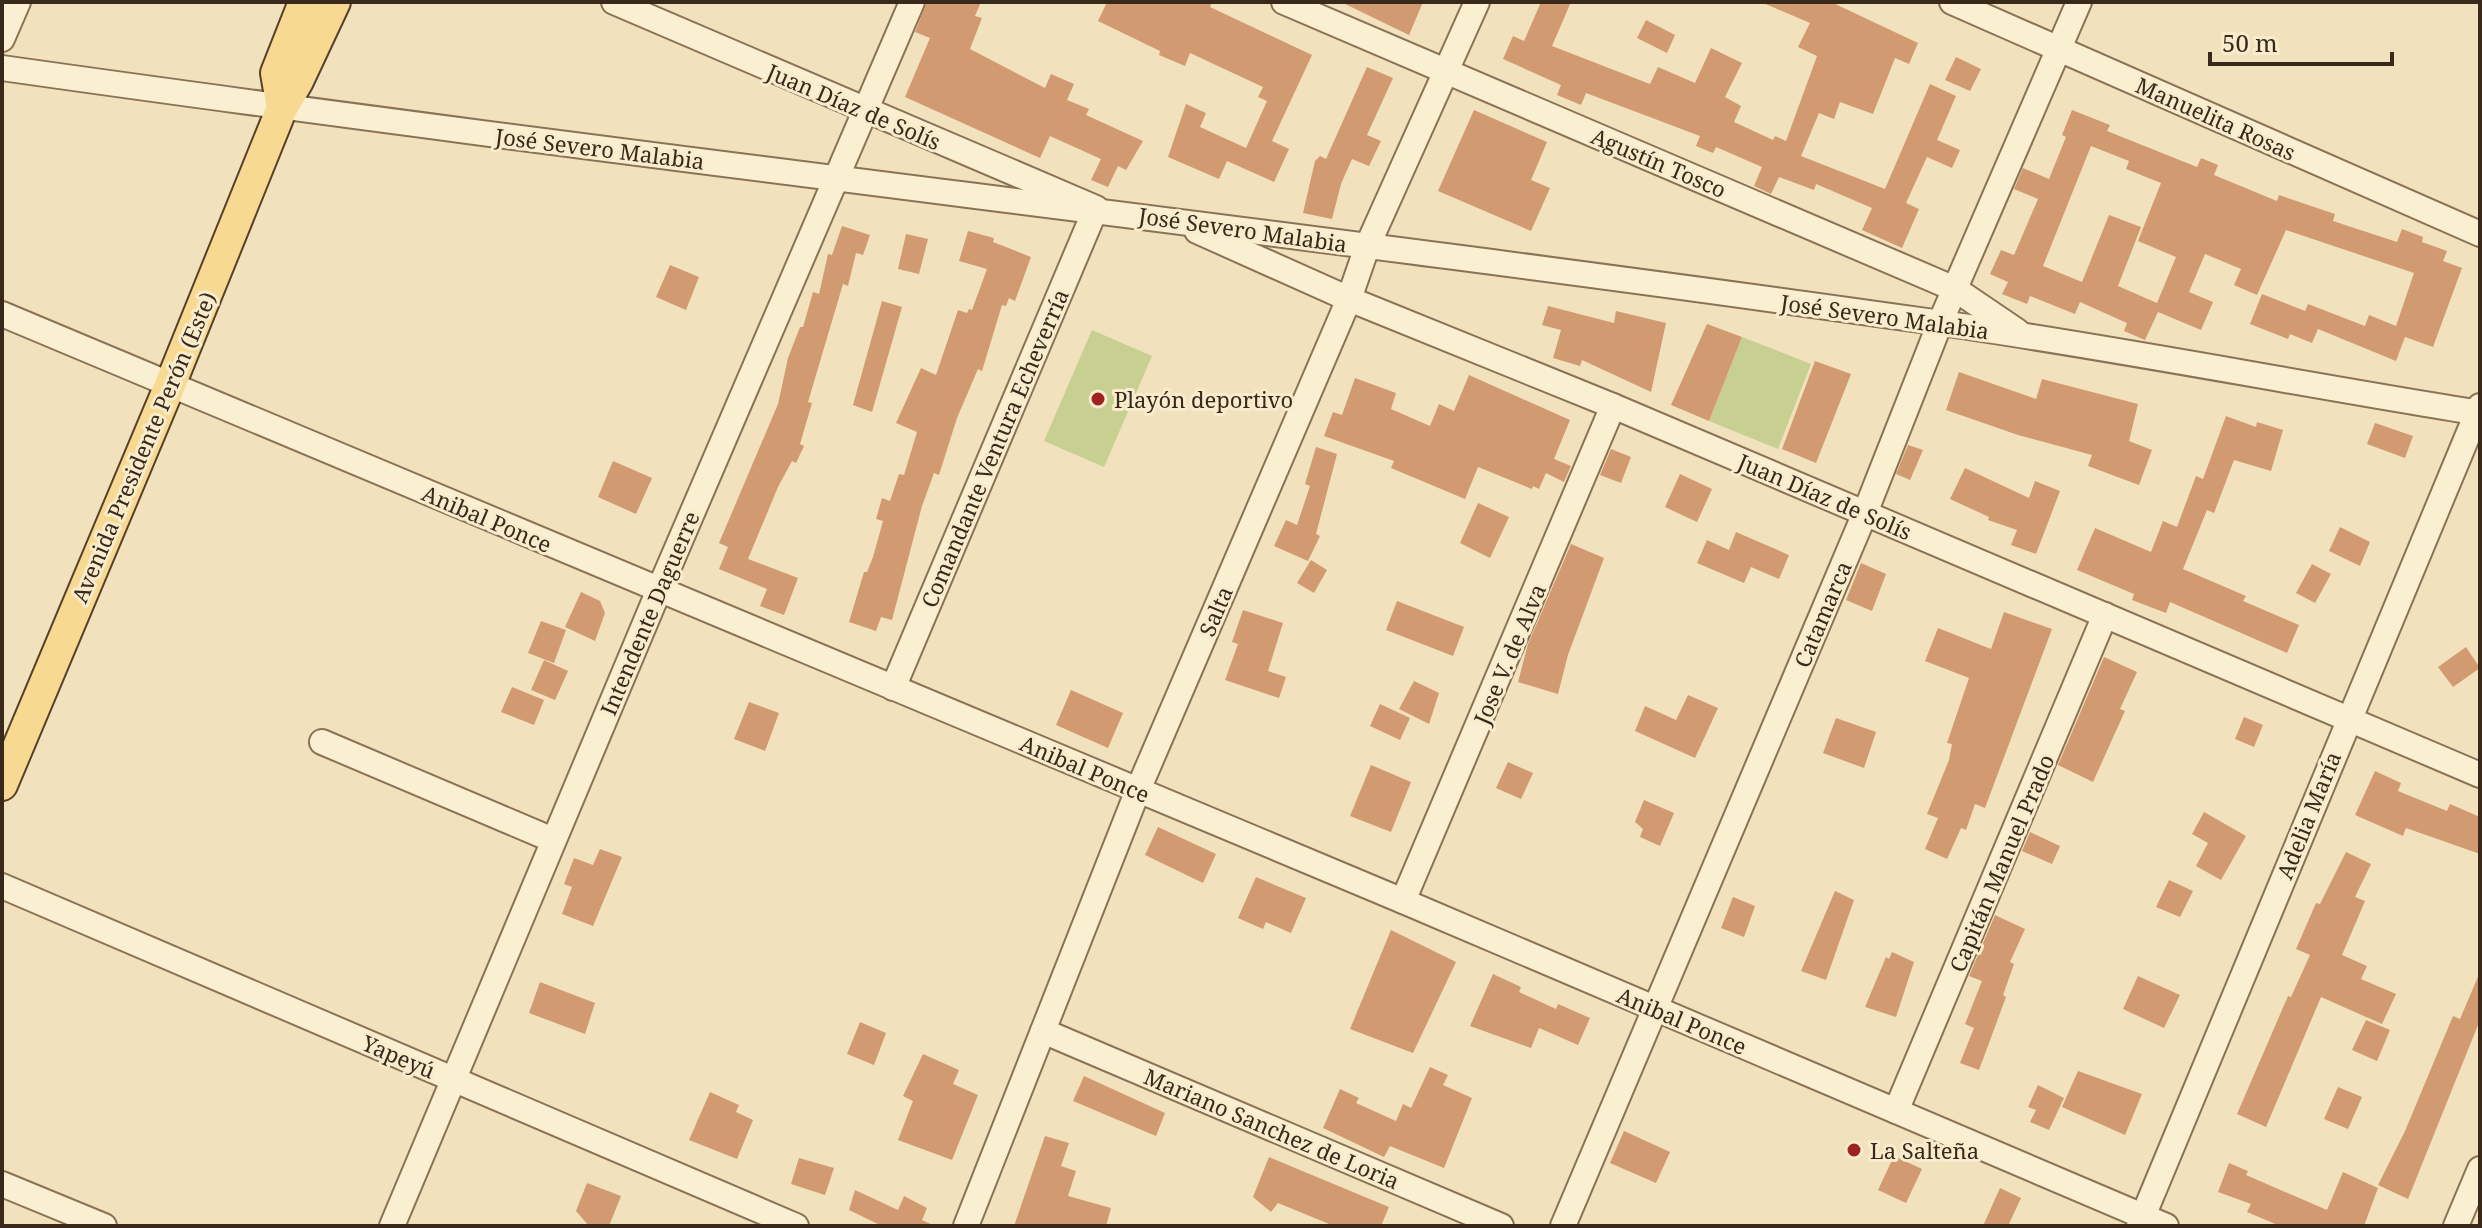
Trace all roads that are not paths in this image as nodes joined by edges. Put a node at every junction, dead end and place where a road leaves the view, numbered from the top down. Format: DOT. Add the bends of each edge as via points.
graph roads {
  1 [pos="18,2"];
  2 [pos="304,2"];
  3 [pos="335,2"];
  4 [pos="614,2"];
  5 [pos="912,2"];
  6 [pos="1284,2"];
  7 [pos="1477,2"];
  8 [pos="1952,2"];
  9 [pos="2079,2"];
  10 [pos="2,39"];
  11 [pos="2059,48"];
  12 [pos="2,68"];
  13 [pos="1447,71"];
  14 [pos="282,108"];
  15 [pos="865,111"];
  16 [pos="836,178"];
  17 [pos="1096,208"];
  18 [pos="1169,219"];
  19 [pos="2480,234"];
  20 [pos="1367,247"];
  21 [pos="1955,289"];
  22 [pos="1349,299"];
  23 [pos="2,314"];
  24 [pos="1940,323"];
  25 [pos="2025,337"];
  26 [pos="170,385"];
  27 [pos="1613,406"];
  28 [pos="2479,411"];
  29 [pos="1865,513"];
  30 [pos="659,590"];
  31 [pos="2105,615"];
  32 [pos="893,688"];
  33 [pos="2348,719"];
  34 [pos="322,742"];
  35 [pos="2480,775"];
  36 [pos="2,785"];
  37 [pos="1138,790"];
  38 [pos="553,840"];
  39 [pos="2,886"];
  40 [pos="1403,901"];
  41 [pos="1655,1008"];
  42 [pos="1043,1031"];
  43 [pos="453,1080"];
  44 [pos="1896,1111"];
  45 [pos="2480,1169"];
  46 [pos="2,1184"];
  47 [pos="2141,1221"];
  48 [pos="104,1226"];
  49 [pos="392,1226"];
  50 [pos="796,1226"];
  51 [pos="966,1226"];
  52 [pos="1501,1226"];
  53 [pos="1563,1226"];
  54 [pos="2166,1226"];
  55 [pos="2456,1226"];
  1 -- 10 [label="street"];
  2 -- 14 [label="main road, Avenida Presidente Perón (Este)" via="276,73"];
  3 -- 14 [label="main road, Avenida Presidente Perón (Este)"];
  4 -- 15 [label="street, Juan Díaz de Solís"];
  5 -- 15 [label="street, Intendente Daguerre"];
  6 -- 13 [label="street, Agustín Tosco"];
  7 -- 13 [label="street, Salta"];
  8 -- 11 [label="street, Manuelita Rosas"];
  9 -- 11 [label="street, Catamarca"];
  11 -- 19 [label="street, Manuelita Rosas"];
  11 -- 21 [label="street, Catamarca"];
  12 -- 14 [label="street, José Severo Malabia"];
  13 -- 20 [label="street, Salta"];
  13 -- 21 [label="street, Agustín Tosco"];
  14 -- 16 [label="street, José Severo Malabia"];
  14 -- 26 [label="main road, Avenida Presidente Perón (Este)"];
  15 -- 16 [label="street, Intendente Daguerre"];
  15 -- 17 [label="street, Juan Díaz de Solís"];
  16 -- 17 [label="street, José Severo Malabia"];
  16 -- 30 [label="street, Intendente Daguerre"];
  17 -- 18 [label="street, José Severo Malabia"];
  17 -- 32 [label="street, Comandante Ventura Echeverría"];
  18 -- 20 [label="street, José Severo Malabia"];
  18 -- 22 [label="street, Juan Díaz de Solís"];
  20 -- 22 [label="street, Salta"];
  20 -- 24 [label="street, José Severo Malabia"];
  21 -- 24 [label="street, Catamarca"];
  21 -- 25 [label="street, Agustín Tosco"];
  22 -- 27 [label="street, Juan Díaz de Solís"];
  22 -- 37 [label="street, Salta"];
  23 -- 26 [label="street, Anibal Ponce"];
  24 -- 25 [label="street, José Severo Malabia"];
  24 -- 29 [label="street, Catamarca"];
  25 -- 28 [label="street, José Severo Malabia"];
  26 -- 30 [label="street, Anibal Ponce"];
  26 -- 36 [label="main road, Avenida Presidente Perón (Este)"];
  27 -- 29 [label="street, Juan Díaz de Solís"];
  27 -- 40 [label="street, Jose V. de Alva"];
  28 -- 33 [label="street, Adelia María"];
  29 -- 31 [label="street, Juan Díaz de Solís"];
  29 -- 41 [label="street, Catamarca"];
  30 -- 32 [label="street, Anibal Ponce"];
  30 -- 38 [label="street, Intendente Daguerre"];
  31 -- 33 [label="street, Juan Díaz de Solís"];
  31 -- 44 [label="street, Capitán Manuel Prado"];
  32 -- 37 [label="street, Anibal Ponce"];
  33 -- 35 [label="street, Juan Díaz de Solís"];
  33 -- 47 [label="street, Adelia María"];
  34 -- 38 [label="street"];
  37 -- 40 [label="street, Anibal Ponce"];
  37 -- 42 [label="street, Salta"];
  38 -- 43 [label="street, Intendente Daguerre"];
  39 -- 43 [label="street, Yapeyú"];
  40 -- 41 [label="street, Anibal Ponce"];
  41 -- 44 [label="street, Anibal Ponce"];
  41 -- 53 [label="street, Catamarca"];
  42 -- 51 [label="street, Salta"];
  42 -- 52 [label="street, Mariano Sanchez de Loria"];
  43 -- 49 [label="street, Intendente Daguerre"];
  43 -- 50 [label="street, Yapeyú"];
  44 -- 47 [label="street, Anibal Ponce"];
  45 -- 55 [label="street"];
  46 -- 48 [label="street"];
  47 -- 54 [label="street, Anibal Ponce"];
}
